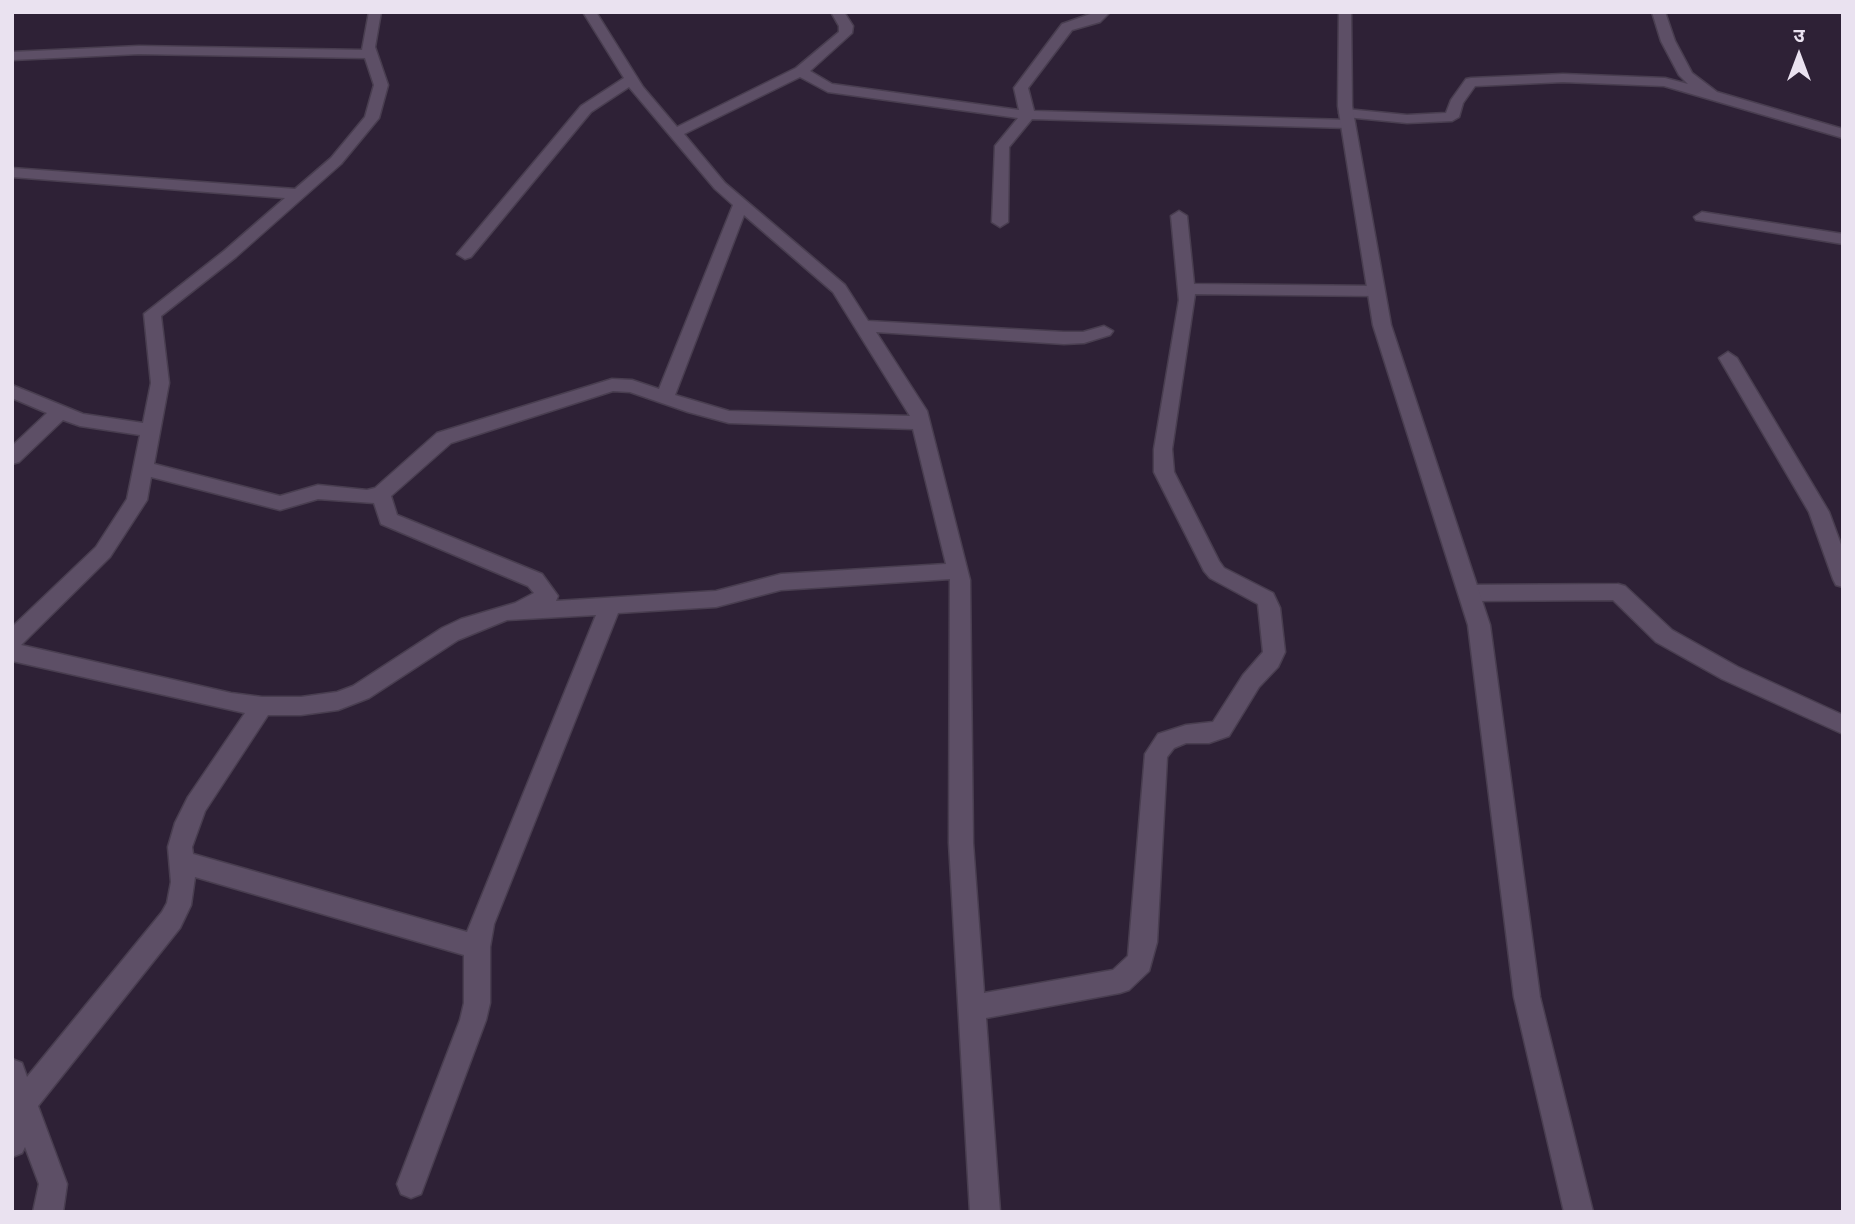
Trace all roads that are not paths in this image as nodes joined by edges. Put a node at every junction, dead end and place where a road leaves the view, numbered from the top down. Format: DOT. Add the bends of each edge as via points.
graph roads {
  1 [pos="375,12"];
  2 [pos="589,12"];
  3 [pos="837,12"];
  4 [pos="1104,12"];
  5 [pos="1345,12"];
  6 [pos="1658,12"];
  7 [pos="370,54"];
  8 [pos="12,56"];
  9 [pos="801,71"];
  10 [pos="631,80"];
  11 [pos="1712,95"];
  12 [pos="1028,115"];
  13 [pos="1347,118"];
  14 [pos="1838,131"];
  15 [pos="675,132"];
  16 [pos="12,172"];
  17 [pos="298,194"];
  18 [pos="741,204"];
  19 [pos="1179,216"];
  20 [pos="1702,217"];
  21 [pos="1000,222"];
  22 [pos="1843,239"];
  23 [pos="465,254"];
  24 [pos="1188,289"];
  25 [pos="1376,291"];
  26 [pos="863,326"];
  27 [pos="1104,331"];
  28 [pos="1728,358"];
  29 [pos="12,391"];
  30 [pos="665,398"];
  31 [pos="61,411"];
  32 [pos="920,424"];
  33 [pos="150,430"];
  34 [pos="12,457"];
  35 [pos="143,468"];
  36 [pos="381,494"];
  37 [pos="958,572"];
  38 [pos="1843,579"];
  39 [pos="1469,593"];
  40 [pos="610,606"];
  41 [pos="507,612"];
  42 [pos="12,641"];
  43 [pos="12,652"];
  44 [pos="262,706"];
  45 [pos="1843,725"];
  46 [pos="182,862"];
  47 [pos="477,947"];
  48 [pos="972,1008"];
  49 [pos="12,1073"];
  50 [pos="26,1110"];
  51 [pos="12,1143"];
  52 [pos="411,1184"];
  53 [pos="48,1212"];
  54 [pos="985,1212"];
  55 [pos="1578,1212"];
  1 -- 7 [label="street"];
  2 -- 10 [label="street"];
  3 -- 9 [label="street" via="845,33"];
  4 -- 12 [label="street" via="1067,27 1039,61 1021,88"];
  5 -- 13 [label="street"];
  6 -- 11 [label="street" via="1686,75"];
  7 -- 8 [label="street" via="139,50"];
  7 -- 17 [label="street" via="381,85 372,118 336,160"];
  9 -- 12 [label="street" via="828,88"];
  9 -- 15 [label="street"];
  10 -- 15 [label="street"];
  10 -- 23 [label="street" via="586,109"];
  11 -- 13 [label="street" via="1665,82 1563,78 1471,82 1452,117"];
  11 -- 14 [label="street"];
  12 -- 13 [label="street"];
  12 -- 21 [label="street" via="1002,146"];
  13 -- 25 [label="street"];
  15 -- 18 [label="street"];
  16 -- 17 [label="street"];
  17 -- 33 [label="street" via="152,314 160,383"];
  18 -- 26 [label="street" via="839,289"];
  18 -- 30 [label="street"];
  19 -- 24 [label="street"];
  20 -- 22 [label="street"];
  24 -- 25 [label="street"];
  24 -- 48 [label="street" via="1163,449 1164,472 1211,566 1266,598 1273,652 1270,662 1251,681 1221,729 1166,741 1156,754 1140,962 1120,981"];
  25 -- 39 [label="street" via="1382,325"];
  26 -- 27 [label="street" via="1064,338"];
  26 -- 32 [label="street" via="918,411"];
  28 -- 38 [label="street" via="1819,512"];
  29 -- 31 [label="street"];
  30 -- 32 [label="street" via="729,416"];
  30 -- 36 [label="street" via="632,386 600,386 458,433 432,447"];
  31 -- 33 [label="street" via="80,420"];
  31 -- 34 [label="street"];
  32 -- 37 [label="street"];
  33 -- 35 [label="street"];
  35 -- 36 [label="street" via="280,503 318,492"];
  35 -- 42 [label="street" via="137,500 103,552"];
  36 -- 41 [label="street" via="388,519 535,580 548,596"];
  37 -- 40 [label="street" via="781,582 716,598"];
  37 -- 48 [label="street" via="961,843"];
  39 -- 45 [label="street" via="1618,592 1664,636 1730,673"];
  39 -- 55 [label="street" via="1479,625 1527,997"];
  40 -- 41 [label="street"];
  40 -- 47 [label="street" via="481,924"];
  41 -- 44 [label="street" via="450,634 361,692 338,701"];
  43 -- 44 [label="street"];
  44 -- 46 [label="street" via="196,804 180,847"];
  46 -- 47 [label="street"];
  46 -- 50 [label="street" via="179,905 171,920"];
  47 -- 52 [label="street" via="473,1020"];
  48 -- 54 [label="street"];
  49 -- 50 [label="street"];
  50 -- 51 [label="street"];
  50 -- 53 [label="street" via="53,1184"];
}
